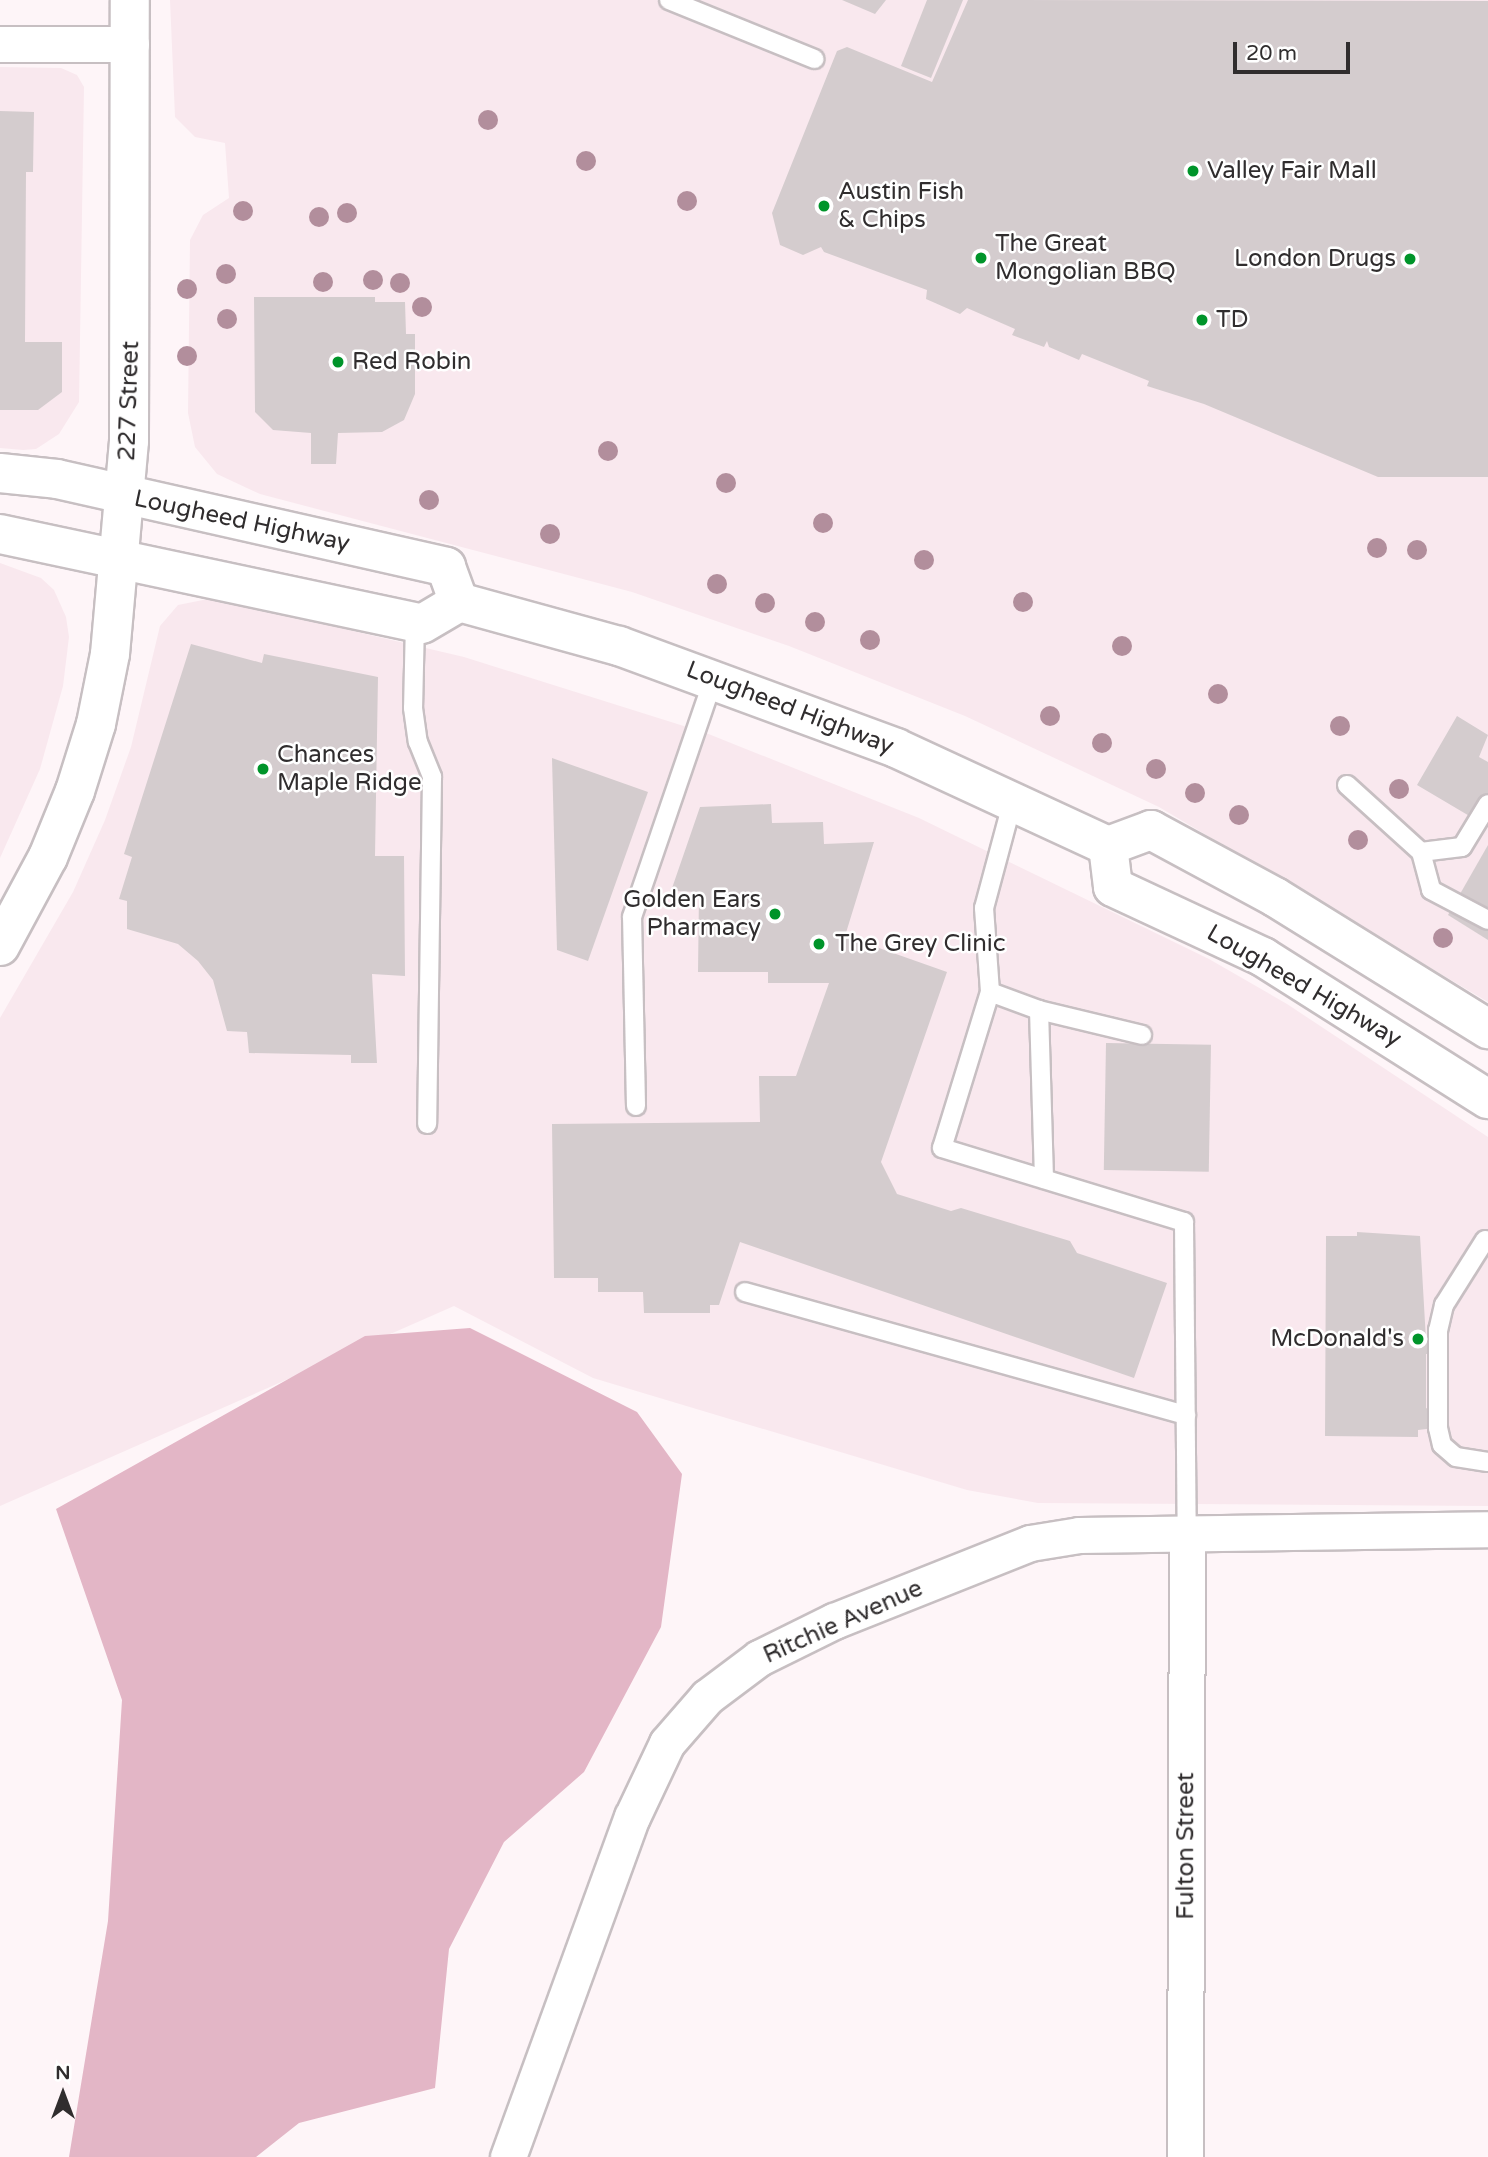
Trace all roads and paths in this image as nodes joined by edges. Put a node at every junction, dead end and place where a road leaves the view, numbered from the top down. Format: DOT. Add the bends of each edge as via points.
graph roads {
  1 [pos="130,0"];
  2 [pos="669,0"];
  3 [pos="0,44"];
  4 [pos="131,44"];
  5 [pos="814,59"];
  6 [pos="0,473"];
  7 [pos="125,496"];
  8 [pos="0,534"];
  9 [pos="120,557"];
  10 [pos="460,602"];
  11 [pos="415,622"];
  12 [pos="714,678"];
  13 [pos="1347,785"];
  14 [pos="1013,800"];
  15 [pos="1488,804"];
  16 [pos="1108,846"];
  17 [pos="1421,852"];
  18 [pos="1488,920"];
  19 [pos="0,946"];
  20 [pos="990,992"];
  21 [pos="1039,1010"];
  22 [pos="1488,1029"];
  23 [pos="1142,1035"];
  24 [pos="1488,1099"];
  25 [pos="636,1106"];
  26 [pos="427,1124"];
  27 [pos="1044,1180"];
  28 [pos="1486,1240"];
  29 [pos="745,1292"];
  30 [pos="1186,1415"];
  31 [pos="1488,1462"];
  32 [pos="1488,1529"];
  33 [pos="1187,1535"];
  34 [pos="508,2157"];
  35 [pos="1185,2157"];
  1 -- 4 [label="main road, 227 Street"];
  2 -- 5 [label="lane"];
  3 -- 4 [label="street"];
  4 -- 7 [label="main road, 227 Street" via="131,340"];
  6 -- 7 [label="main road, Lougheed Highway" via="57,479"];
  7 -- 9 [label="main road, 227 Street"];
  7 -- 10 [label="main road, Lougheed Highway" via="446,567"];
  8 -- 9 [label="main road"];
  9 -- 11 [label="main road"];
  9 -- 19 [label="main road, 227 Street" via="110,654 90,746 48,857"];
  10 -- 11 [label="main road" via="422,624"];
  10 -- 12 [label="main road, Lougheed Highway"];
  11 -- 26 [label="lane" via="413,708 418,742 432,777"];
  12 -- 14 [label="main road, Lougheed Highway" via="915,755"];
  12 -- 25 [label="lane" via="632,917"];
  13 -- 17 [label="lane"];
  14 -- 16 [label="main road, Lougheed Highway"];
  14 -- 20 [label="lane" via="984,908"];
  15 -- 17 [label="lane" via="1462,847"];
  16 -- 22 [label="main road" via="1151,830 1285,903"];
  16 -- 24 [label="main road, Lougheed Highway" via="1113,887 1264,957"];
  17 -- 18 [label="lane" via="1431,890"];
  20 -- 21 [label="lane"];
  20 -- 27 [label="lane" via="942,1148"];
  21 -- 23 [label="lane"];
  21 -- 27 [label="lane"];
  27 -- 30 [label="lane" via="1184,1222"];
  28 -- 31 [label="lane" via="1444,1305 1438,1330 1438,1414 1442,1445 1456,1457"];
  29 -- 30 [label="lane"];
  30 -- 33 [label="lane"];
  32 -- 33 [label="street, Ritchie Avenue"];
  33 -- 34 [label="street, Ritchie Avenue" via="1079,1535 1030,1543 834,1621 760,1658 707,1697 667,1743 632,1817"];
  33 -- 35 [label="street, Fulton Street"];
}
